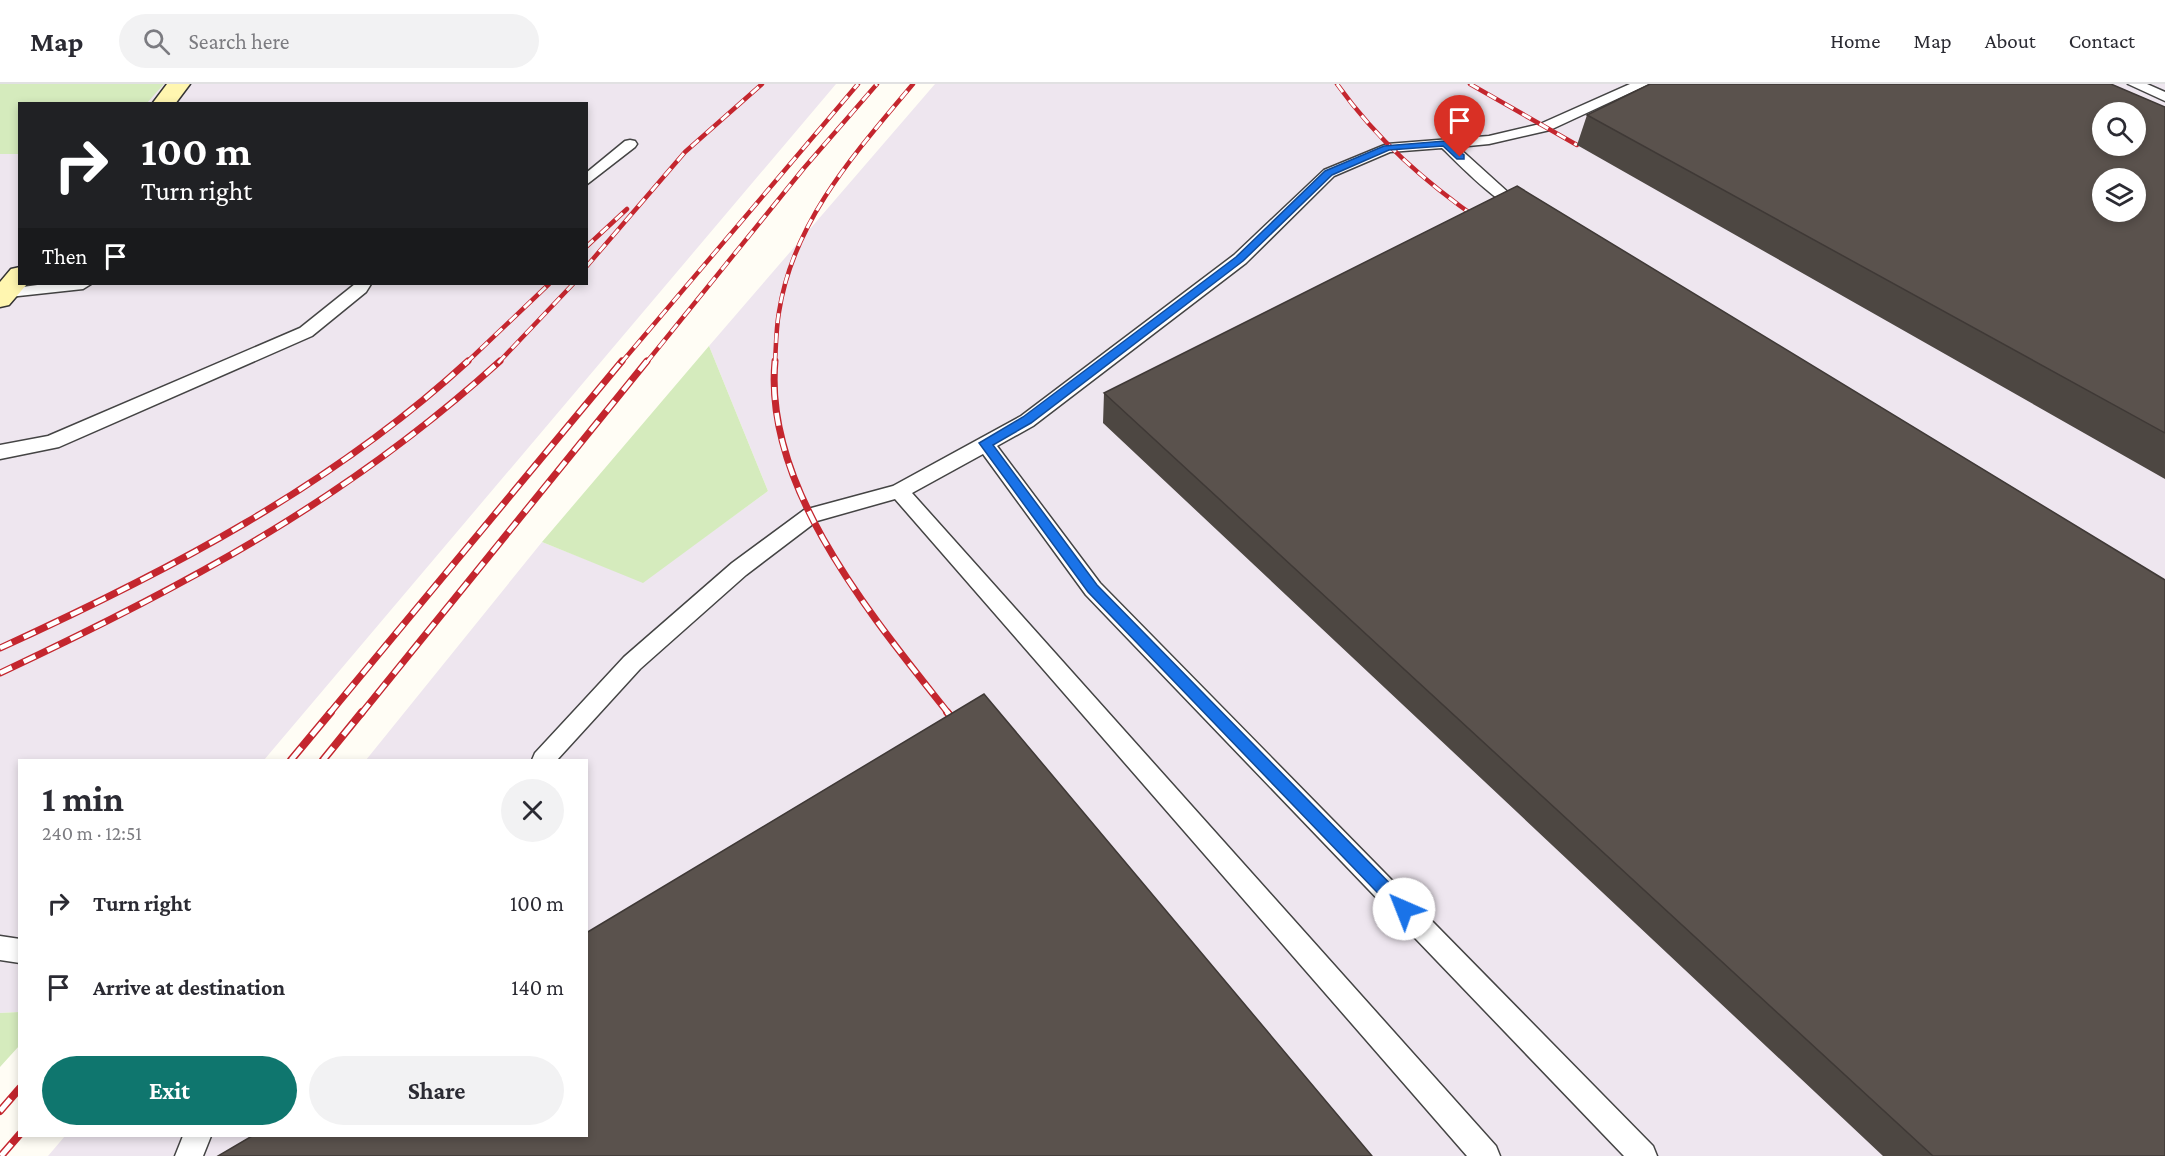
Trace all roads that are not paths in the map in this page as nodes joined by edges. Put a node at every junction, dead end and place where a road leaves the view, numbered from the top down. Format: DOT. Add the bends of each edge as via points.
graph roads {
  1 [pos="179,84"];
  2 [pos="1642,84"];
  3 [pos="2135,84"];
  4 [pos="2165,97"];
  5 [pos="165,102"];
  6 [pos="1445,143"];
  7 [pos="630,144"];
  8 [pos="588,179"];
  9 [pos="1542,219"];
  10 [pos="68,285"];
  11 [pos="362,285"];
  12 [pos="8,289"];
  13 [pos="985,443"];
  14 [pos="0,452"];
  15 [pos="899,491"];
  16 [pos="544,759"];
  17 [pos="0,948"];
  18 [pos="18,951"];
  19 [pos="197,1137"];
  20 [pos="189,1156"];
  21 [pos="1486,1156"];
  22 [pos="1643,1156"];
  1 -- 5 [label="main road"];
  2 -- 6 [label="lane" via="1545,127 1489,140"];
  3 -- 4 [label="lane"];
  6 -- 9 [label="lane" via="1505,197"];
  6 -- 13 [label="lane" via="1387,148 1329,173 1240,259 1027,420"];
  7 -- 8 [label="lane"];
  10 -- 12 [label="lane"];
  11 -- 14 [label="lane" via="306,332 52,442"];
  13 -- 15 [label="lane"];
  13 -- 22 [label="lane" via="1093,588"];
  15 -- 16 [label="lane" via="811,515 739,569 632,663"];
  15 -- 21 [label="lane"];
  17 -- 18 [label="lane"];
  19 -- 20 [label="lane"];
}
